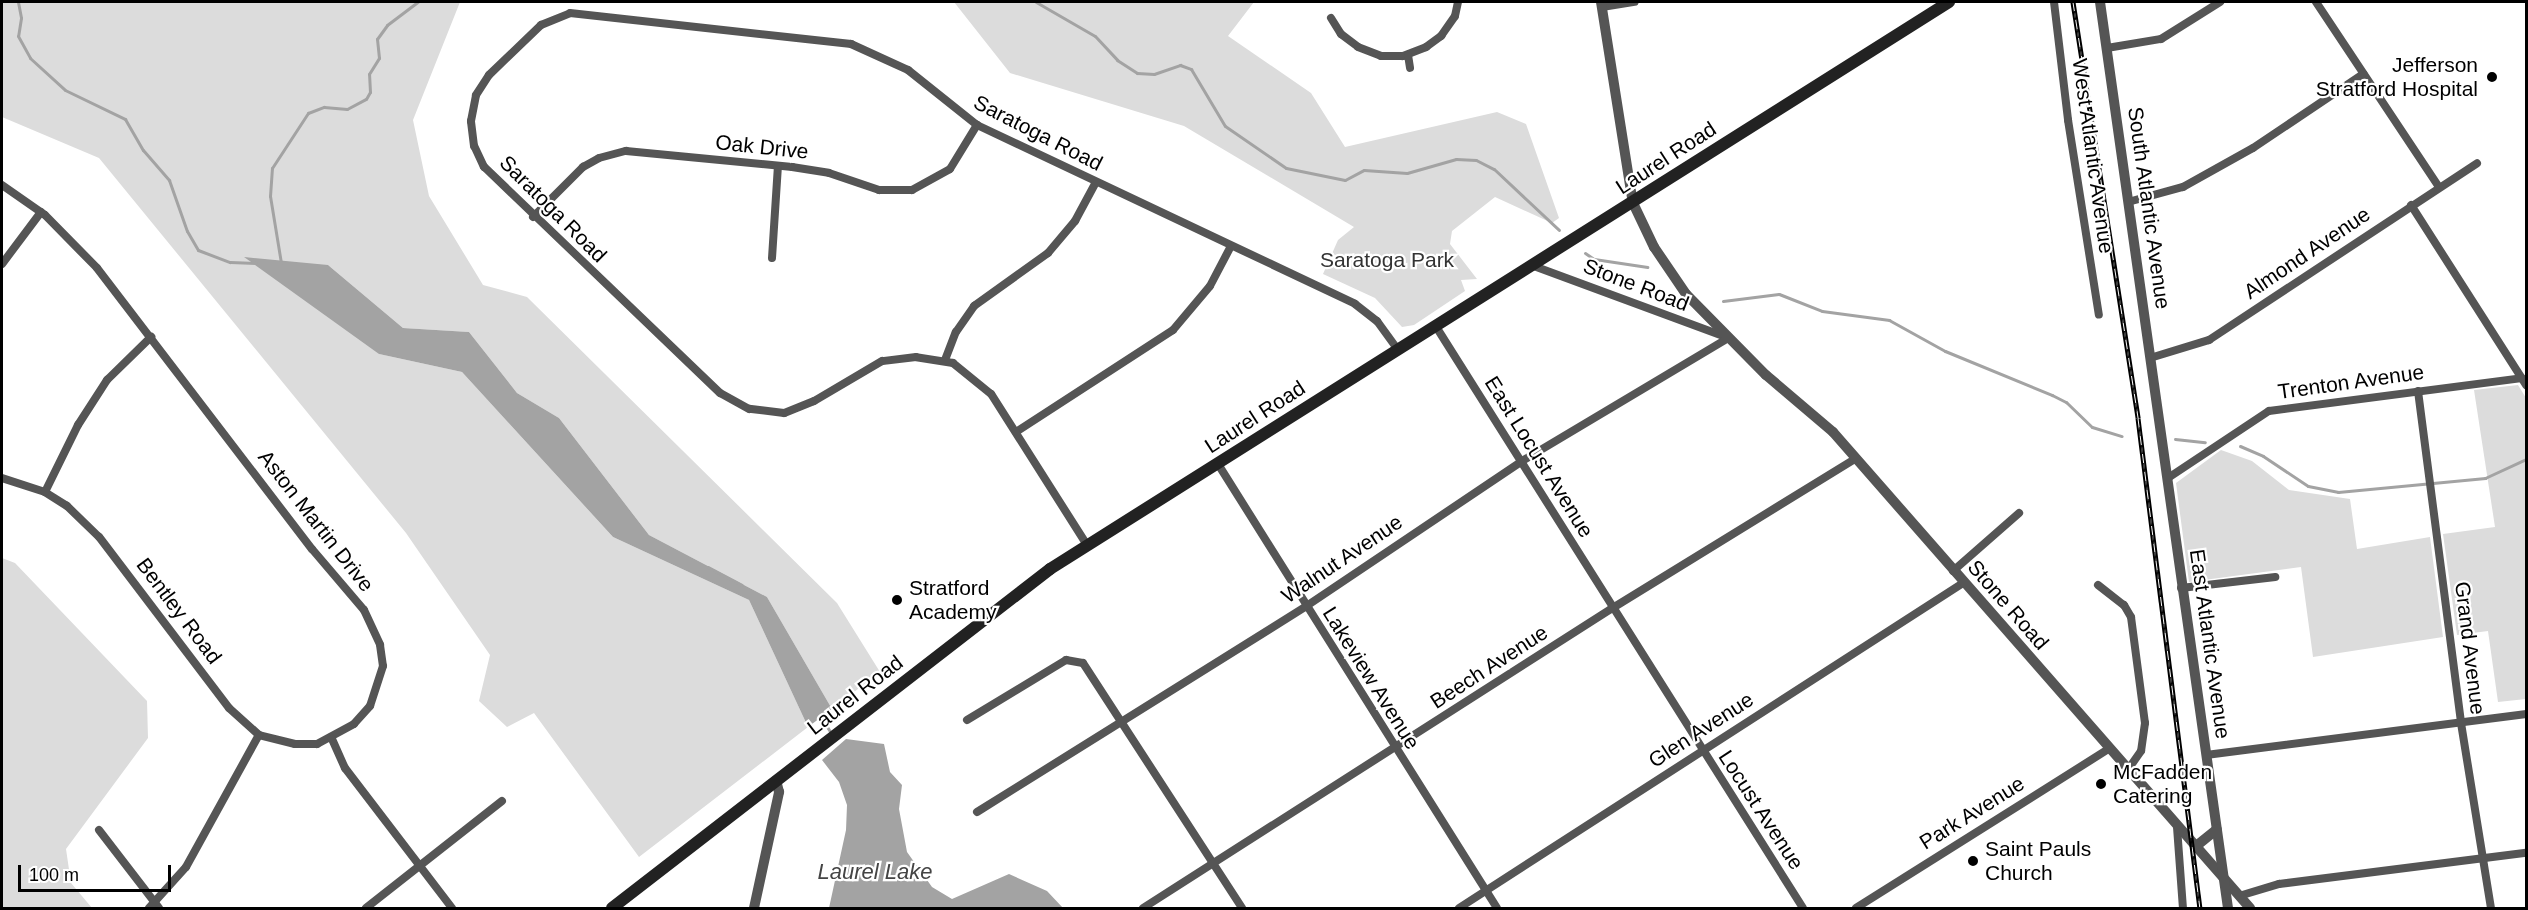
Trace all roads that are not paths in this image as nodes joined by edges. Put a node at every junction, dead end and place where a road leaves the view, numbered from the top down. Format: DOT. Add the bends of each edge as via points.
graph roads {
  1 [pos="1458,2"];
  2 [pos="1635,2"];
  3 [pos="1949,2"];
  4 [pos="2054,2"];
  5 [pos="2100,2"];
  6 [pos="2220,2"];
  7 [pos="2316,2"];
  8 [pos="1602,4"];
  9 [pos="1331,18"];
  10 [pos="2107,48"];
  11 [pos="1408,55"];
  12 [pos="1410,68"];
  13 [pos="2363,74"];
  14 [pos="977,125"];
  15 [pos="2477,164"];
  16 [pos="778,166"];
  17 [pos="1096,182"];
  18 [pos="2,185"];
  19 [pos="2439,187"];
  20 [pos="2128,202"];
  21 [pos="1633,203"];
  22 [pos="2411,205"];
  23 [pos="41,212"];
  24 [pos="533,217"];
  25 [pos="1231,246"];
  26 [pos="772,258"];
  27 [pos="2,264"];
  28 [pos="1531,265"];
  29 [pos="2099,315"];
  30 [pos="1435,325"];
  31 [pos="151,338"];
  32 [pos="1728,338"];
  33 [pos="1397,349"];
  34 [pos="2150,358"];
  35 [pos="945,360"];
  36 [pos="2524,381"];
  37 [pos="2418,391"];
  38 [pos="2159,421"];
  39 [pos="1016,432"];
  40 [pos="1856,458"];
  41 [pos="1522,461"];
  42 [pos="1218,464"];
  43 [pos="2,478"];
  44 [pos="2168,478"];
  45 [pos="45,492"];
  46 [pos="2019,513"];
  47 [pos="1087,545"];
  48 [pos="1953,571"];
  49 [pos="2275,577"];
  50 [pos="1963,583"];
  51 [pos="2098,585"];
  52 [pos="2181,588"];
  53 [pos="1305,607"];
  54 [pos="1611,609"];
  55 [pos="2526,714"];
  56 [pos="967,720"];
  57 [pos="1123,721"];
  58 [pos="2461,723"];
  59 [pos="259,735"];
  60 [pos="332,738"];
  61 [pos="2108,748"];
  62 [pos="1394,750"];
  63 [pos="1701,751"];
  64 [pos="2206,755"];
  65 [pos="2127,771"];
  66 [pos="776,780"];
  67 [pos="502,801"];
  68 [pos="977,812"];
  69 [pos="2177,827"];
  70 [pos="2217,829"];
  71 [pos="99,830"];
  72 [pos="2195,847"];
  73 [pos="2526,853"];
  74 [pos="2483,858"];
  75 [pos="1214,864"];
  76 [pos="421,867"];
  77 [pos="2224,878"];
  78 [pos="1486,891"];
  79 [pos="2239,896"];
  80 [pos="155,907"];
  81 [pos="366,909"];
  82 [pos="452,909"];
  83 [pos="612,909"];
  84 [pos="754,909"];
  85 [pos="1143,909"];
  86 [pos="1242,909"];
  87 [pos="1459,909"];
  88 [pos="1497,909"];
  89 [pos="1803,909"];
  90 [pos="1856,909"];
  91 [pos="2183,909"];
  92 [pos="2228,909"];
  93 [pos="2250,909"];
  94 [pos="2491,909"];
  1 -- 11 [label="street" via="1455,16 1441,36"];
  2 -- 8 [label="street"];
  3 -- 21 [label="main road, Laurel Road"];
  4 -- 29 [label="street, West Atlantic Avenue"];
  5 -- 10 [label="street, South Atlantic Avenue"];
  6 -- 10 [label="street" via="2161,39"];
  7 -- 13 [label="street"];
  8 -- 21 [label="street, Stone Road"];
  9 -- 11 [label="street" via="1341,34 1358,47 1381,56"];
  10 -- 20 [label="street, South Atlantic Avenue"];
  11 -- 12 [label="street"];
  13 -- 19 [label="street"];
  13 -- 20 [label="street" via="2253,148 2183,187"];
  14 -- 16 [label="street, Oak Drive" via="950,170 912,190 888,192 829,173"];
  14 -- 17 [label="street, Saratoga Road"];
  14 -- 24 [label="street, Saratoga Road" via="908,69 851,44 589,14 563,15 535,30 495,68 476,95 471,111 473,138 481,161"];
  15 -- 19 [label="street, Almond Avenue"];
  16 -- 24 [label="street, Oak Drive" via="644,152 616,153 583,168"];
  16 -- 26 [label="street"];
  17 -- 25 [label="street, Saratoga Road"];
  17 -- 35 [label="street" via="1075,221 1048,253 982,299 968,314"];
  18 -- 23 [label="street, Aston Martin Drive"];
  19 -- 22 [label="street, Almond Avenue"];
  20 -- 34 [label="street, South Atlantic Avenue"];
  21 -- 28 [label="main road, Laurel Road"];
  21 -- 32 [label="street, Stone Road" via="1686,294"];
  22 -- 34 [label="street, Almond Avenue" via="2209,340"];
  22 -- 36 [label="street"];
  23 -- 27 [label="street"];
  23 -- 31 [label="street, Aston Martin Drive" via="97,268"];
  24 -- 35 [label="street, Saratoga Road" via="712,387 749,409 777,413 800,408 882,361 916,357"];
  25 -- 33 [label="street, Saratoga Road" via="1355,304 1377,321"];
  25 -- 39 [label="street" via="1210,286 1173,330"];
  28 -- 30 [label="main road, Laurel Road"];
  28 -- 32 [label="street, Stone Road"];
  30 -- 33 [label="main road, Laurel Road"];
  30 -- 41 [label="street, East Locust Avenue"];
  31 -- 45 [label="street" via="107,380 78,425"];
  31 -- 60 [label="street, Aston Martin Drive" via="312,549 364,610 380,645 383,666 370,706 354,724"];
  32 -- 40 [label="street, Stone Road" via="1833,432"];
  32 -- 41 [label="street, Walnut Avenue"];
  33 -- 42 [label="main road, Laurel Road"];
  34 -- 38 [label="street, South Atlantic Avenue"];
  35 -- 39 [label="street, Saratoga Road" via="985,386"];
  36 -- 37 [label="street, Trenton Avenue"];
  37 -- 44 [label="street, Trenton Avenue" via="2269,411"];
  37 -- 58 [label="street, Grand Avenue"];
  38 -- 44 [label="street, East Atlantic Avenue"];
  39 -- 47 [label="street, Saratoga Road"];
  40 -- 48 [label="street, Stone Road"];
  40 -- 54 [label="street, Beech Avenue"];
  41 -- 53 [label="street, Walnut Avenue"];
  41 -- 54 [label="street, East Locust Avenue"];
  42 -- 47 [label="main road, Laurel Road"];
  42 -- 53 [label="street, Lakeview Avenue"];
  43 -- 45 [label="street, Bentley Road"];
  44 -- 52 [label="street, East Atlantic Avenue"];
  45 -- 59 [label="street, Bentley Road" via="67,506 99,537 229,708"];
  46 -- 48 [label="street"];
  47 -- 66 [label="main road, Laurel Road"];
  48 -- 50 [label="street, Stone Road"];
  49 -- 52 [label="street"];
  50 -- 61 [label="street, Stone Road"];
  50 -- 63 [label="street, Glen Avenue"];
  51 -- 65 [label="street" via="2124,605 2131,617 2145,723 2141,751"];
  52 -- 64 [label="street, East Atlantic Avenue"];
  53 -- 57 [label="street, Walnut Avenue"];
  53 -- 62 [label="street, Lakeview Avenue"];
  54 -- 62 [label="street, Beech Avenue"];
  54 -- 63 [label="street, Locust Avenue"];
  55 -- 58 [label="street"];
  56 -- 57 [label="street" via="1066,660 1080,662 1092,671"];
  57 -- 68 [label="street, Walnut Avenue"];
  57 -- 75 [label="street"];
  58 -- 64 [label="street"];
  58 -- 74 [label="street, Grand Avenue"];
  59 -- 60 [label="street, Bentley Road" via="295,744 317,744"];
  59 -- 80 [label="street" via="186,867"];
  60 -- 76 [label="street" via="345,768"];
  61 -- 65 [label="street, Stone Road"];
  61 -- 90 [label="street, Park Avenue"];
  62 -- 75 [label="street, Beech Avenue"];
  62 -- 78 [label="street, Lakeview Avenue"];
  63 -- 78 [label="street, Glen Avenue"];
  63 -- 89 [label="street, Locust Avenue"];
  64 -- 70 [label="street, East Atlantic Avenue"];
  65 -- 69 [label="street, Stone Road"];
  66 -- 83 [label="main road, Laurel Road"];
  66 -- 84 [label="street" via="779,792"];
  67 -- 76 [label="street"];
  69 -- 72 [label="street, Stone Road"];
  69 -- 91 [label="street"];
  70 -- 72 [label="street"];
  70 -- 77 [label="street, East Atlantic Avenue"];
  71 -- 80 [label="street"];
  72 -- 77 [label="street, Stone Road"];
  73 -- 74 [label="street"];
  74 -- 79 [label="street" via="2279,884"];
  74 -- 94 [label="street, Grand Avenue"];
  75 -- 85 [label="street, Beech Avenue"];
  75 -- 86 [label="street"];
  76 -- 81 [label="street"];
  76 -- 82 [label="street"];
  77 -- 79 [label="street, Stone Road"];
  77 -- 92 [label="street, East Atlantic Avenue"];
  78 -- 87 [label="street, Glen Avenue"];
  78 -- 88 [label="street, Lakeview Avenue"];
  79 -- 93 [label="street, Stone Road"];
}
